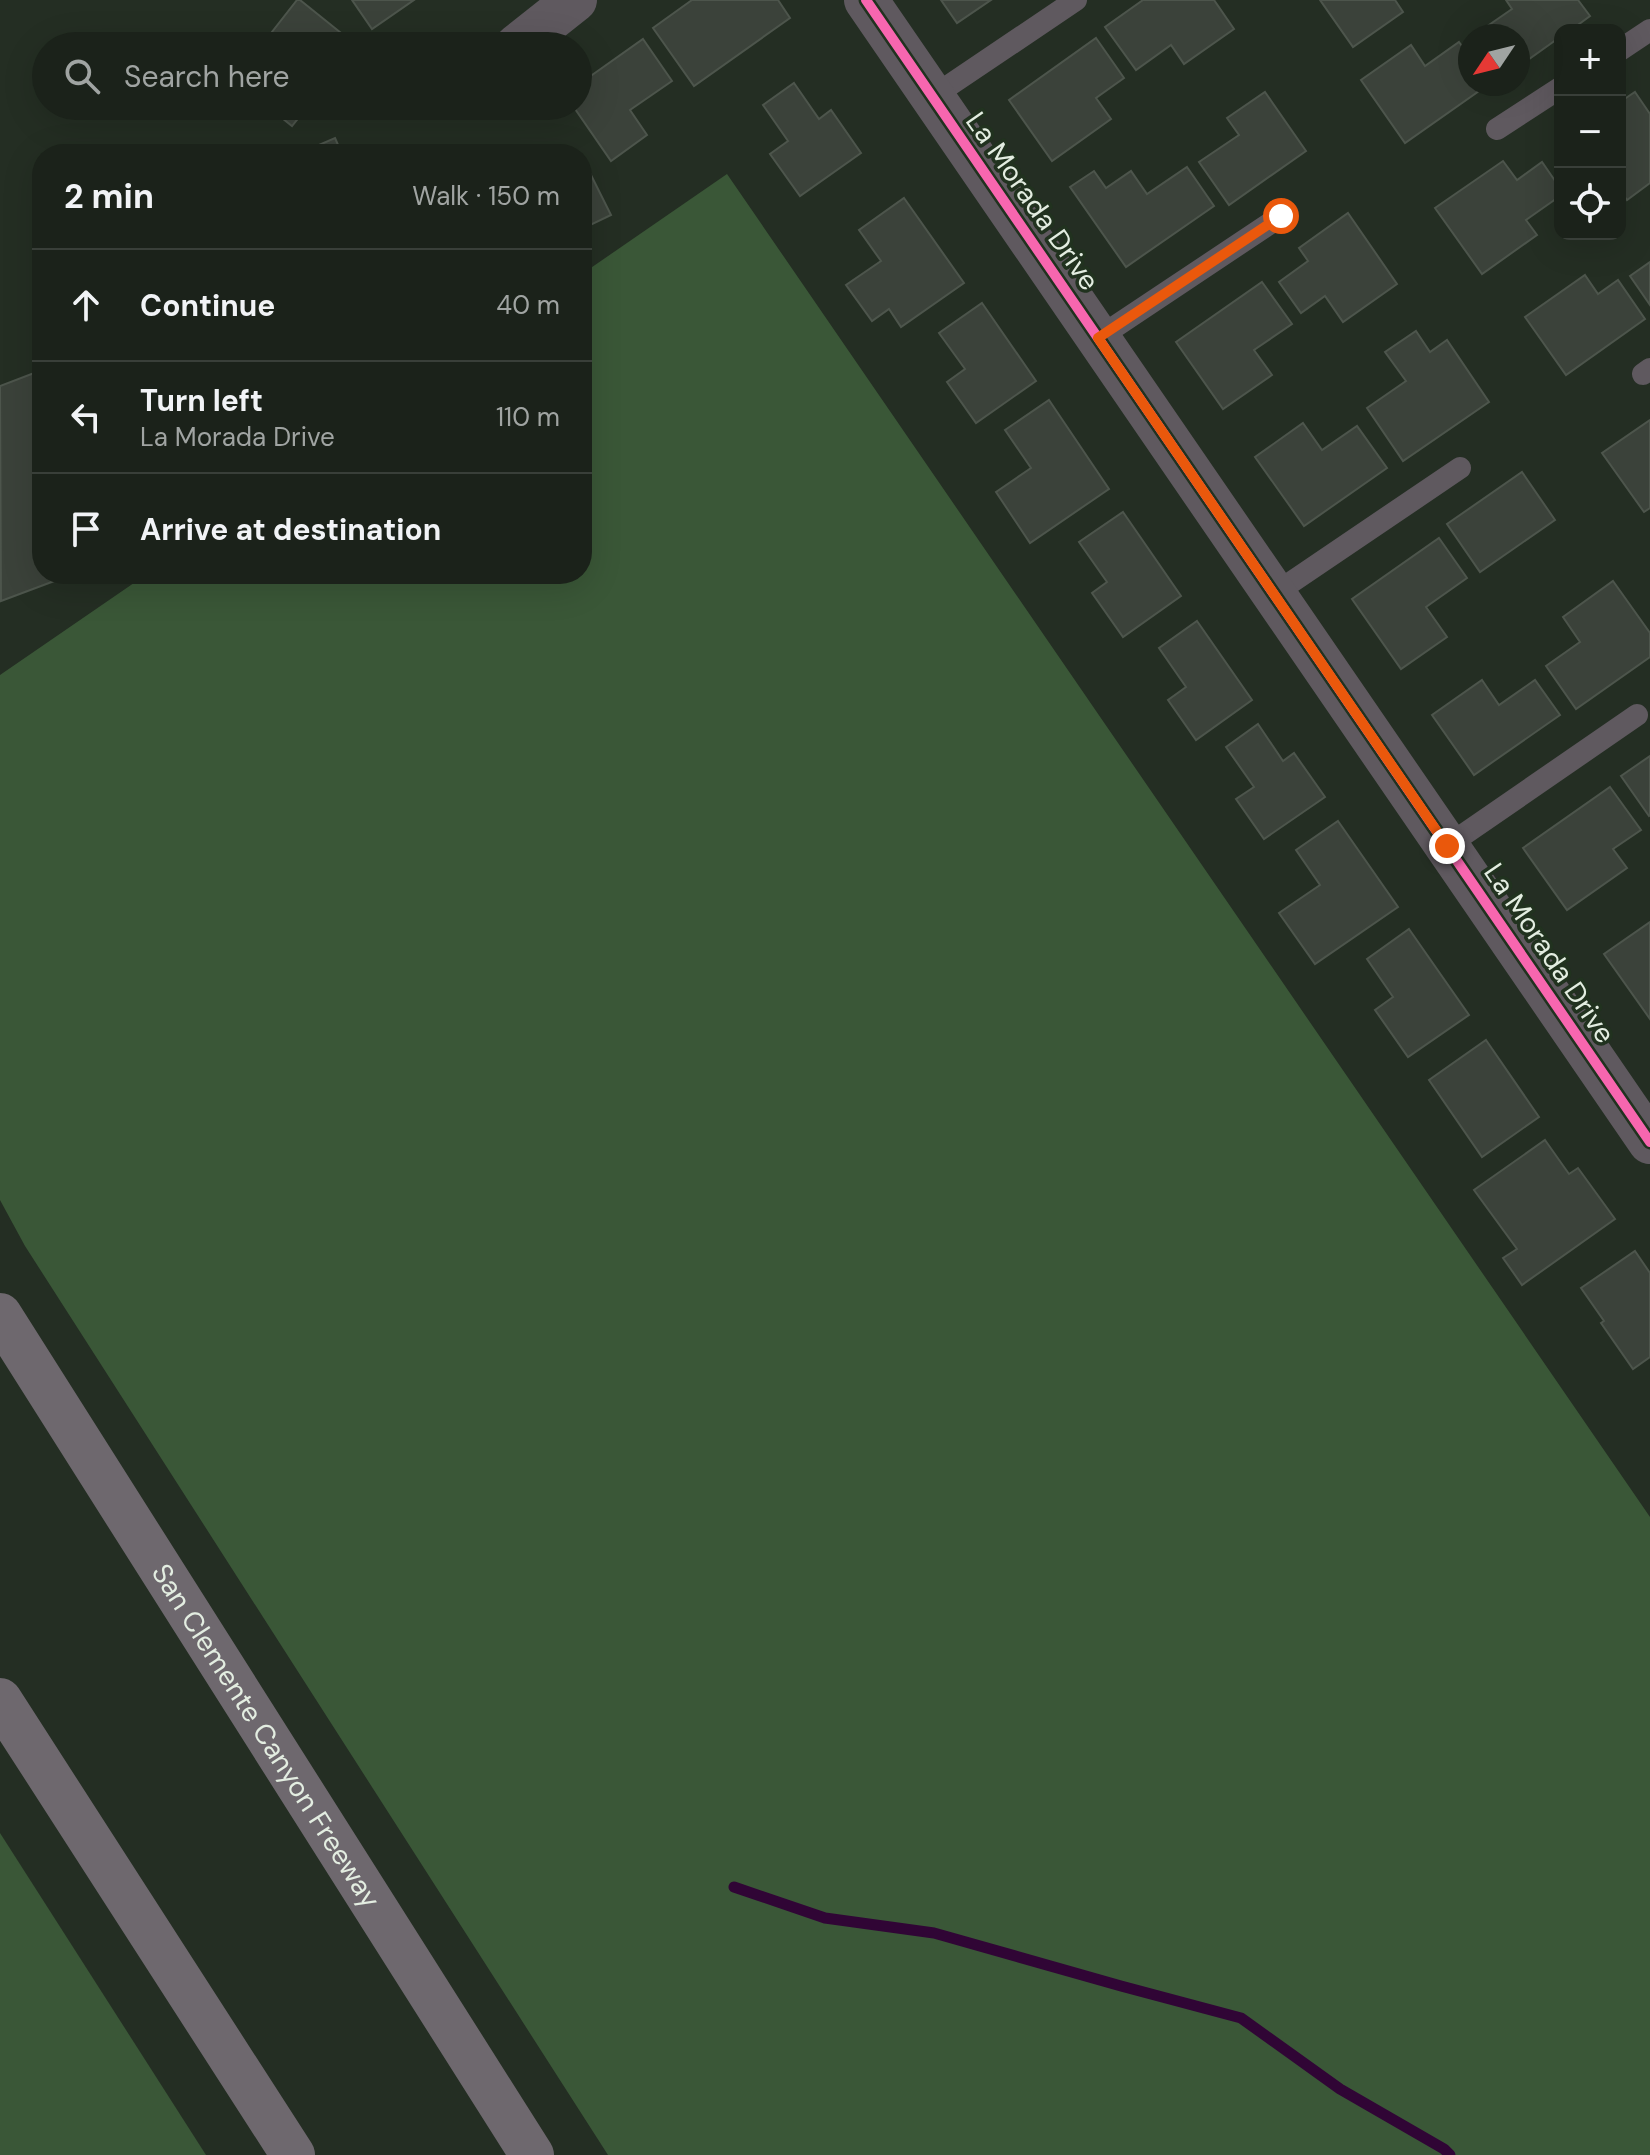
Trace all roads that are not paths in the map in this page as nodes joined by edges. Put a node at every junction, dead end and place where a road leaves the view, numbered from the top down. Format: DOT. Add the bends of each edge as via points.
graph roads {
  1 [pos="575,0"];
  2 [pos="866,0"];
  3 [pos="1076,0"];
  4 [pos="1650,30"];
  5 [pos="535,32"];
  6 [pos="1626,46"];
  7 [pos="1554,92"];
  8 [pos="932,97"];
  9 [pos="1497,129"];
  10 [pos="1281,216"];
  11 [pos="1098,338"];
  12 [pos="1460,468"];
  13 [pos="1274,594"];
  14 [pos="1637,715"];
  15 [pos="1447,846"];
  16 [pos="1644,1119"];
  17 [pos="0,1315"];
  18 [pos="0,1700"];
  19 [pos="293,2155"];
  20 [pos="532,2155"];
  1 -- 5 [label="street"];
  2 -- 8 [label="street, La Morada Drive"];
  3 -- 8 [label="lane"];
  4 -- 6 [label="lane"];
  7 -- 9 [label="lane"];
  8 -- 11 [label="street, La Morada Drive"];
  10 -- 11 [label="lane"];
  11 -- 13 [label="street, La Morada Drive"];
  12 -- 13 [label="lane"];
  13 -- 15 [label="street, La Morada Drive"];
  14 -- 15 [label="lane"];
  15 -- 16 [label="street, La Morada Drive"];
  17 -- 20 [label="highway, San Clemente Canyon Freeway"];
  18 -- 19 [label="highway"];
}
